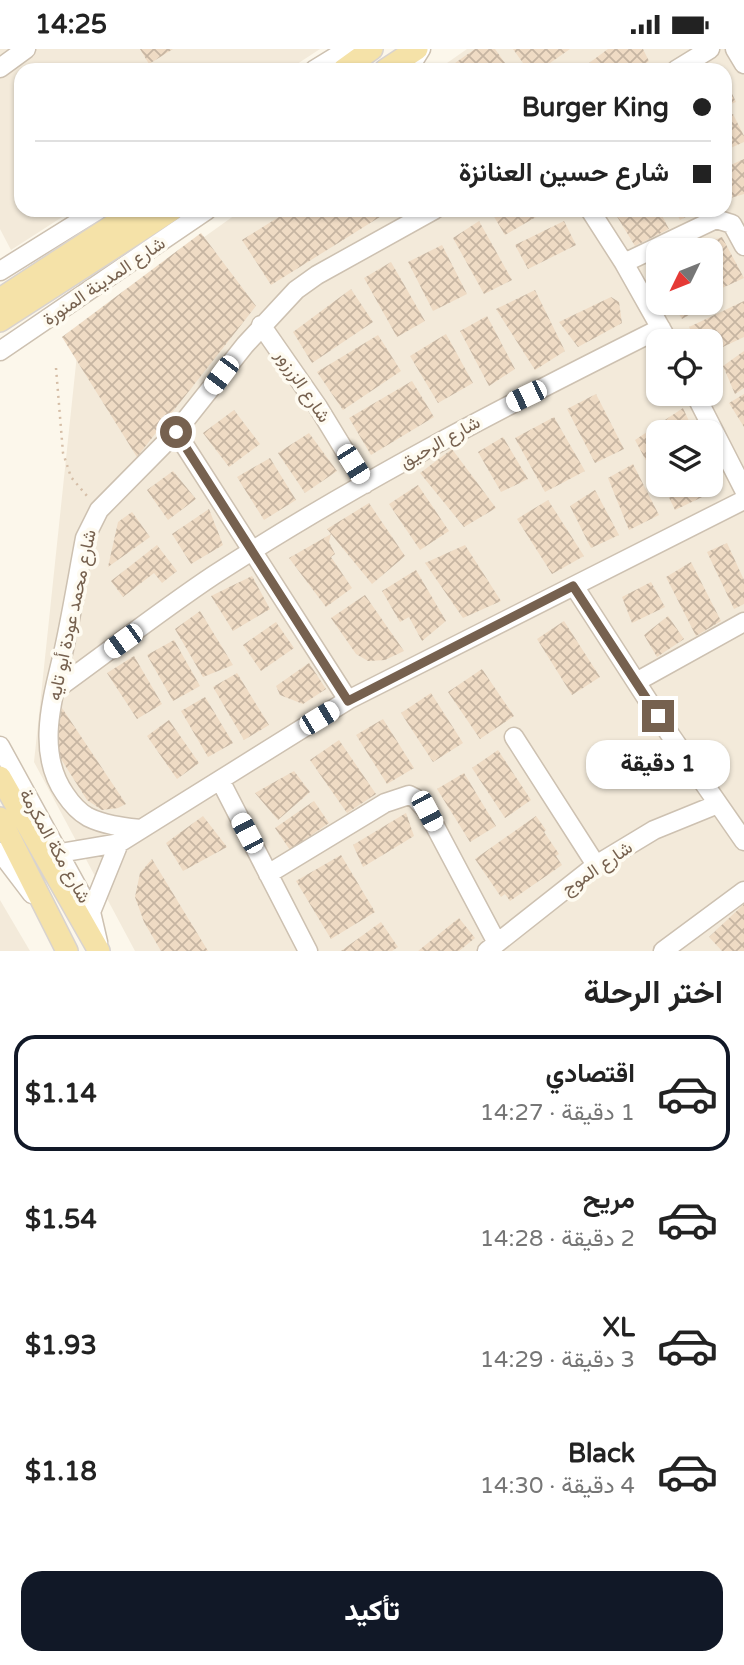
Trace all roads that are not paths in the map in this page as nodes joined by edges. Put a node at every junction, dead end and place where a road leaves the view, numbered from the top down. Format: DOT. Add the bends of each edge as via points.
graph roads {
  1 [pos="26,49"];
  2 [pos="348,49"];
  3 [pos="372,49"];
  4 [pos="419,49"];
  5 [pos="710,49"];
  6 [pos="735,49"];
  7 [pos="325,63"];
  8 [pos="353,63"];
  9 [pos="396,63"];
  10 [pos="687,63"];
  11 [pos="744,64"];
  12 [pos="0,68"];
  13 [pos="87,217"];
  14 [pos="125,217"];
  15 [pos="161,217"];
  16 [pos="197,217"];
  17 [pos="421,217"];
  18 [pos="594,217"];
  19 [pos="744,246"];
  20 [pos="624,263"];
  21 [pos="0,271"];
  22 [pos="0,299"];
  23 [pos="0,321"];
  24 [pos="261,325"];
  25 [pos="661,329"];
  26 [pos="646,343"];
  27 [pos="0,352"];
  28 [pos="701,406"];
  29 [pos="176,432"];
  30 [pos="365,484"];
  31 [pos="744,490"];
  32 [pos="744,500"];
  33 [pos="253,551"];
  34 [pos="573,586"];
  35 [pos="744,622"];
  36 [pos="636,683"];
  37 [pos="55,690"];
  38 [pos="348,701"];
  39 [pos="513,737"];
  40 [pos="0,745"];
  41 [pos="0,777"];
  42 [pos="220,780"];
  43 [pos="718,804"];
  44 [pos="0,818"];
  45 [pos="140,829"];
  46 [pos="744,841"];
  47 [pos="119,843"];
  48 [pos="60,853"];
  49 [pos="8,855"];
  50 [pos="596,865"];
  51 [pos="268,874"];
  52 [pos="0,883"];
  53 [pos="744,891"];
  54 [pos="91,912"];
  55 [pos="492,947"];
  56 [pos="99,950"];
  57 [pos="67,951"];
  58 [pos="307,951"];
  59 [pos="663,951"];
  1 -- 12 [label="street"];
  2 -- 7 [label="street"];
  3 -- 8 [label="main road"];
  4 -- 9 [label="main road"];
  5 -- 10 [label="street"];
  6 -- 11 [label="street"];
  13 -- 21 [label="street"];
  14 -- 22 [label="main road"];
  15 -- 23 [label="main road, شارع المدينة المنورة"];
  16 -- 27 [label="street, شارع المدينة المنورة"];
  17 -- 24 [label="street, شارع محمد عودة أبو تايه" via="317,275"];
  18 -- 20 [label="street"];
  19 -- 20 [label="street" via="732,224 716,219"];
  20 -- 25 [label="street"];
  24 -- 29 [label="street, شارع محمد عودة أبو تايه"];
  24 -- 30 [label="street, شارع الزرزور"];
  26 -- 30 [label="street, شارع الرحيق" via="479,419"];
  28 -- 31 [label="street"];
  29 -- 33 [label="street"];
  29 -- 37 [label="street, شارع محمد عودة أبو تايه" via="93,519 85,538"];
  30 -- 33 [label="street, شارع الرحيق"];
  32 -- 34 [label="street"];
  33 -- 37 [label="street, شارع الرحيق"];
  33 -- 38 [label="street"];
  34 -- 36 [label="street"];
  34 -- 38 [label="street"];
  35 -- 36 [label="street"];
  36 -- 43 [label="street"];
  37 -- 45 [label="street, شارع محمد عودة أبو تايه" via="47,743 57,782 86,816"];
  38 -- 42 [label="street"];
  39 -- 50 [label="street"];
  40 -- 48 [label="street, شارع مكة المكرمة"];
  41 -- 56 [label="main road, شارع مكة المكرمة"];
  42 -- 45 [label="street"];
  42 -- 51 [label="street"];
  43 -- 46 [label="street"];
  43 -- 50 [label="street, شارع الموج" via="654,830"];
  44 -- 49 [label="main road, شارع مكة المكرمة"];
  45 -- 47 [label="street"];
  47 -- 48 [label="street"];
  47 -- 54 [label="street"];
  48 -- 54 [label="street, شارع مكة المكرمة"];
  49 -- 52 [label="street"];
  49 -- 57 [label="main road, شارع مكة المكرمة"];
  50 -- 55 [label="street, شارع الموج"];
  51 -- 55 [label="street" via="385,803 409,795 427,811"];
  51 -- 58 [label="street"];
  53 -- 59 [label="street"];
  54 -- 56 [label="street, شارع مكة المكرمة"];
}
